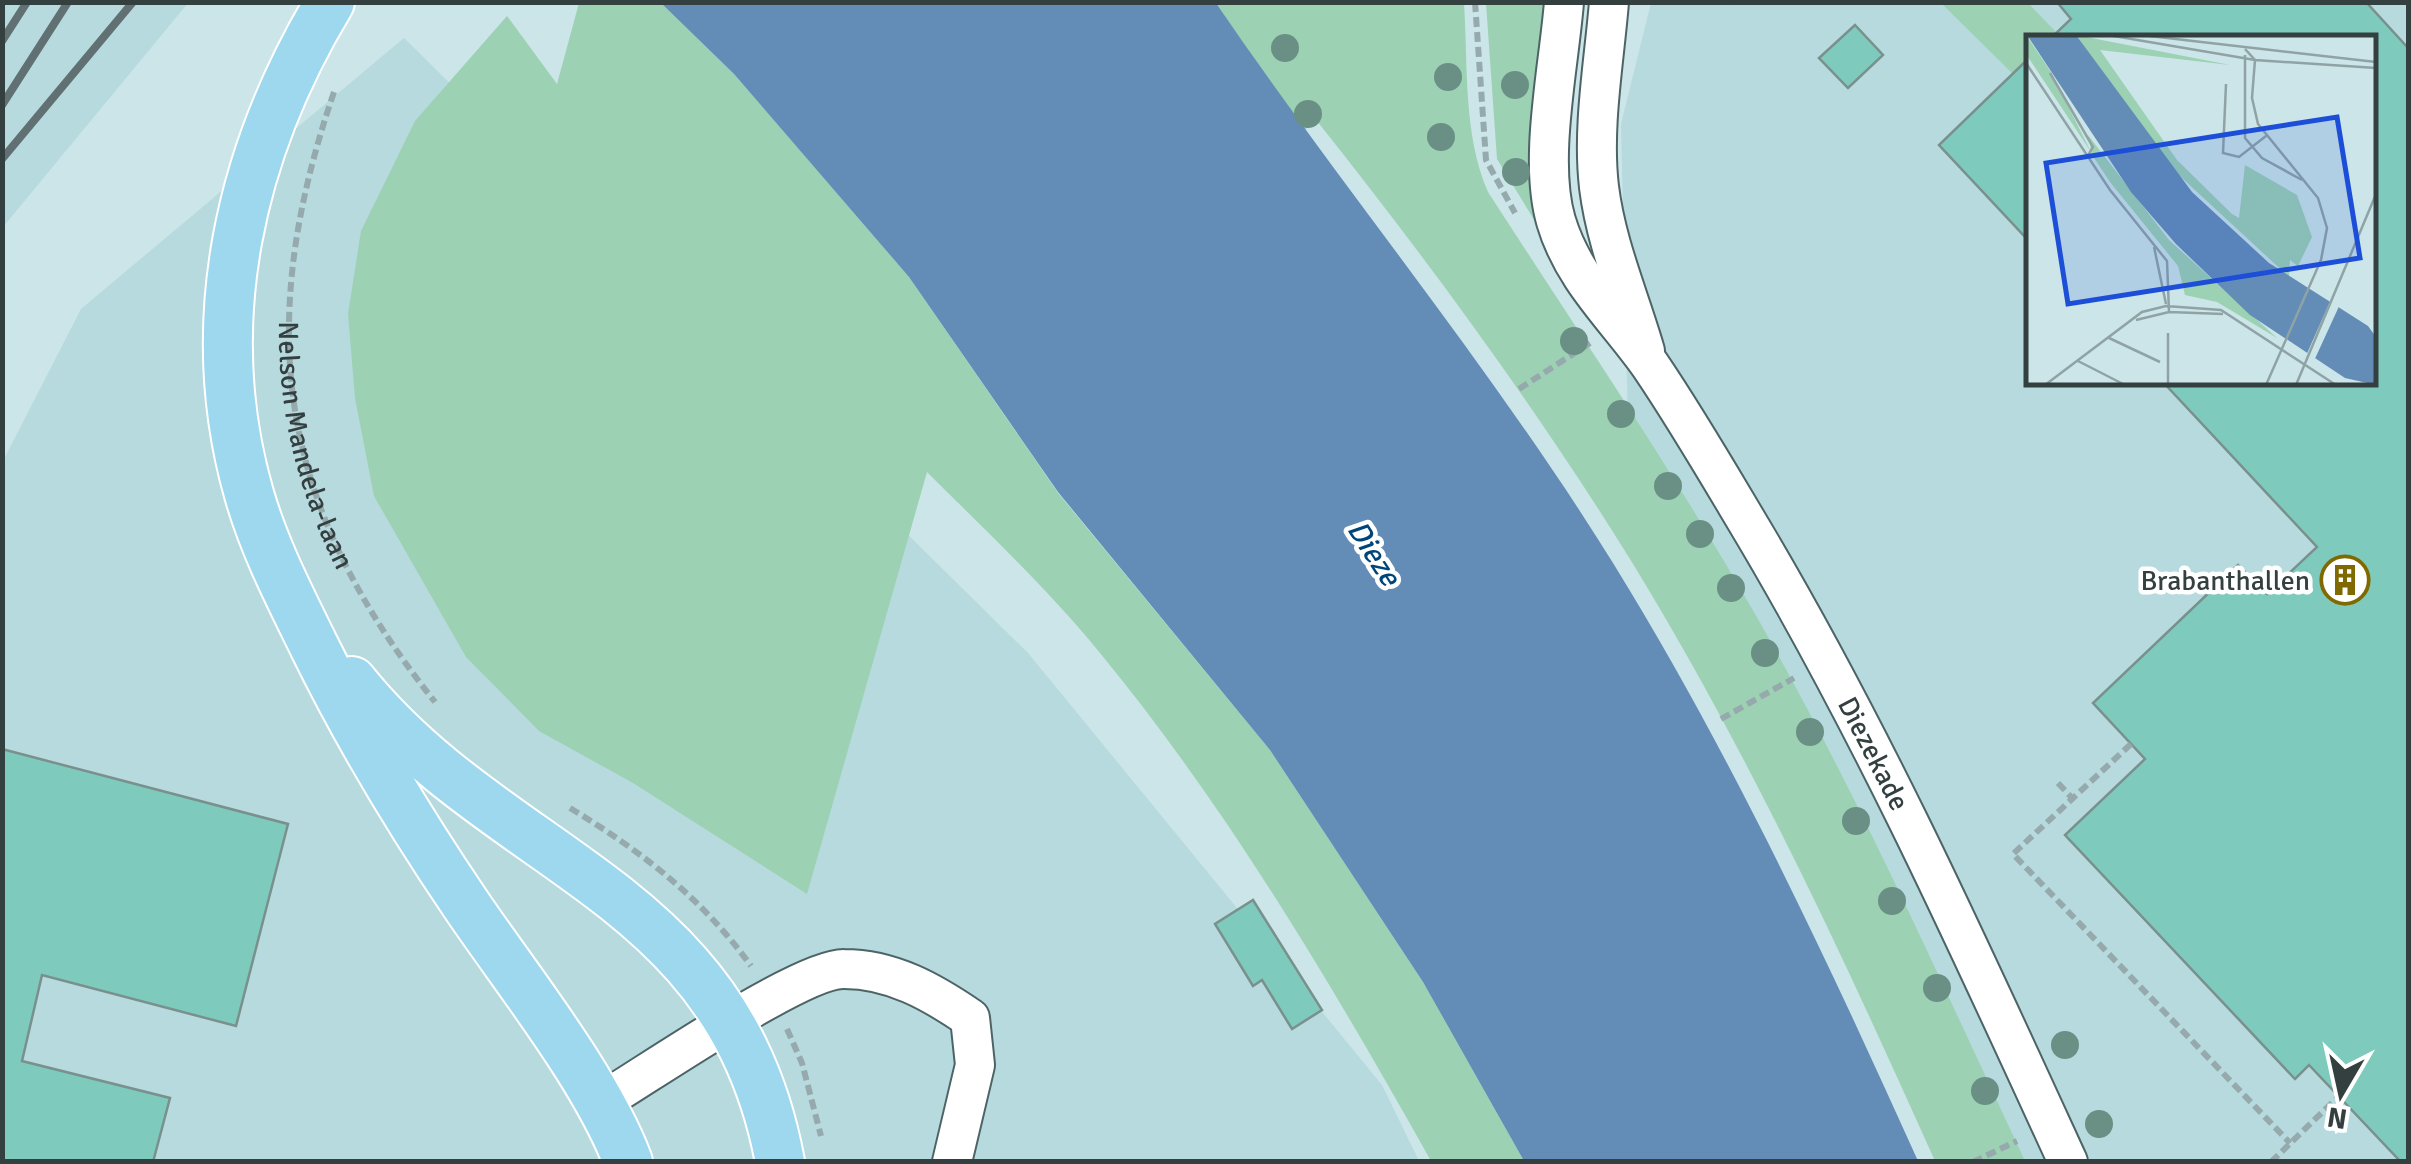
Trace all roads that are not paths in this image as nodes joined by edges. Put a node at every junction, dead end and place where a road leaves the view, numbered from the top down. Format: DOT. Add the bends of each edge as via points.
graph roads {
  1 [pos="330,2"];
  2 [pos="1564,2"];
  3 [pos="1609,2"];
  4 [pos="1648,363"];
  5 [pos="295,607"];
  6 [pos="732,1023"];
  7 [pos="598,1104"];
  8 [pos="628,1162"];
  9 [pos="780,1162"];
  10 [pos="952,1162"];
  11 [pos="2068,1162"];
  1 -- 5 [label="main road" via="261,145 229,281 228,366 238,448 262,534"];
  2 -- 4 [label="street, Diezekade" via="1548,180 1555,219 1598,304"];
  3 -- 4 [label="street, Diezekade" via="1599,184"];
  4 -- 11 [label="street, Diezekade" via="1844,693"];
  5 -- 6 [label="main road" via="377,712 418,752 616,894 680,956"];
  5 -- 7 [label="main road" via="394,796"];
  6 -- 7 [label="street"];
  6 -- 9 [label="main road" via="772,1115"];
  6 -- 10 [label="street" via="803,978 843,968 922,985 970,1018 975,1065"];
  7 -- 8 [label="main road"];
}
